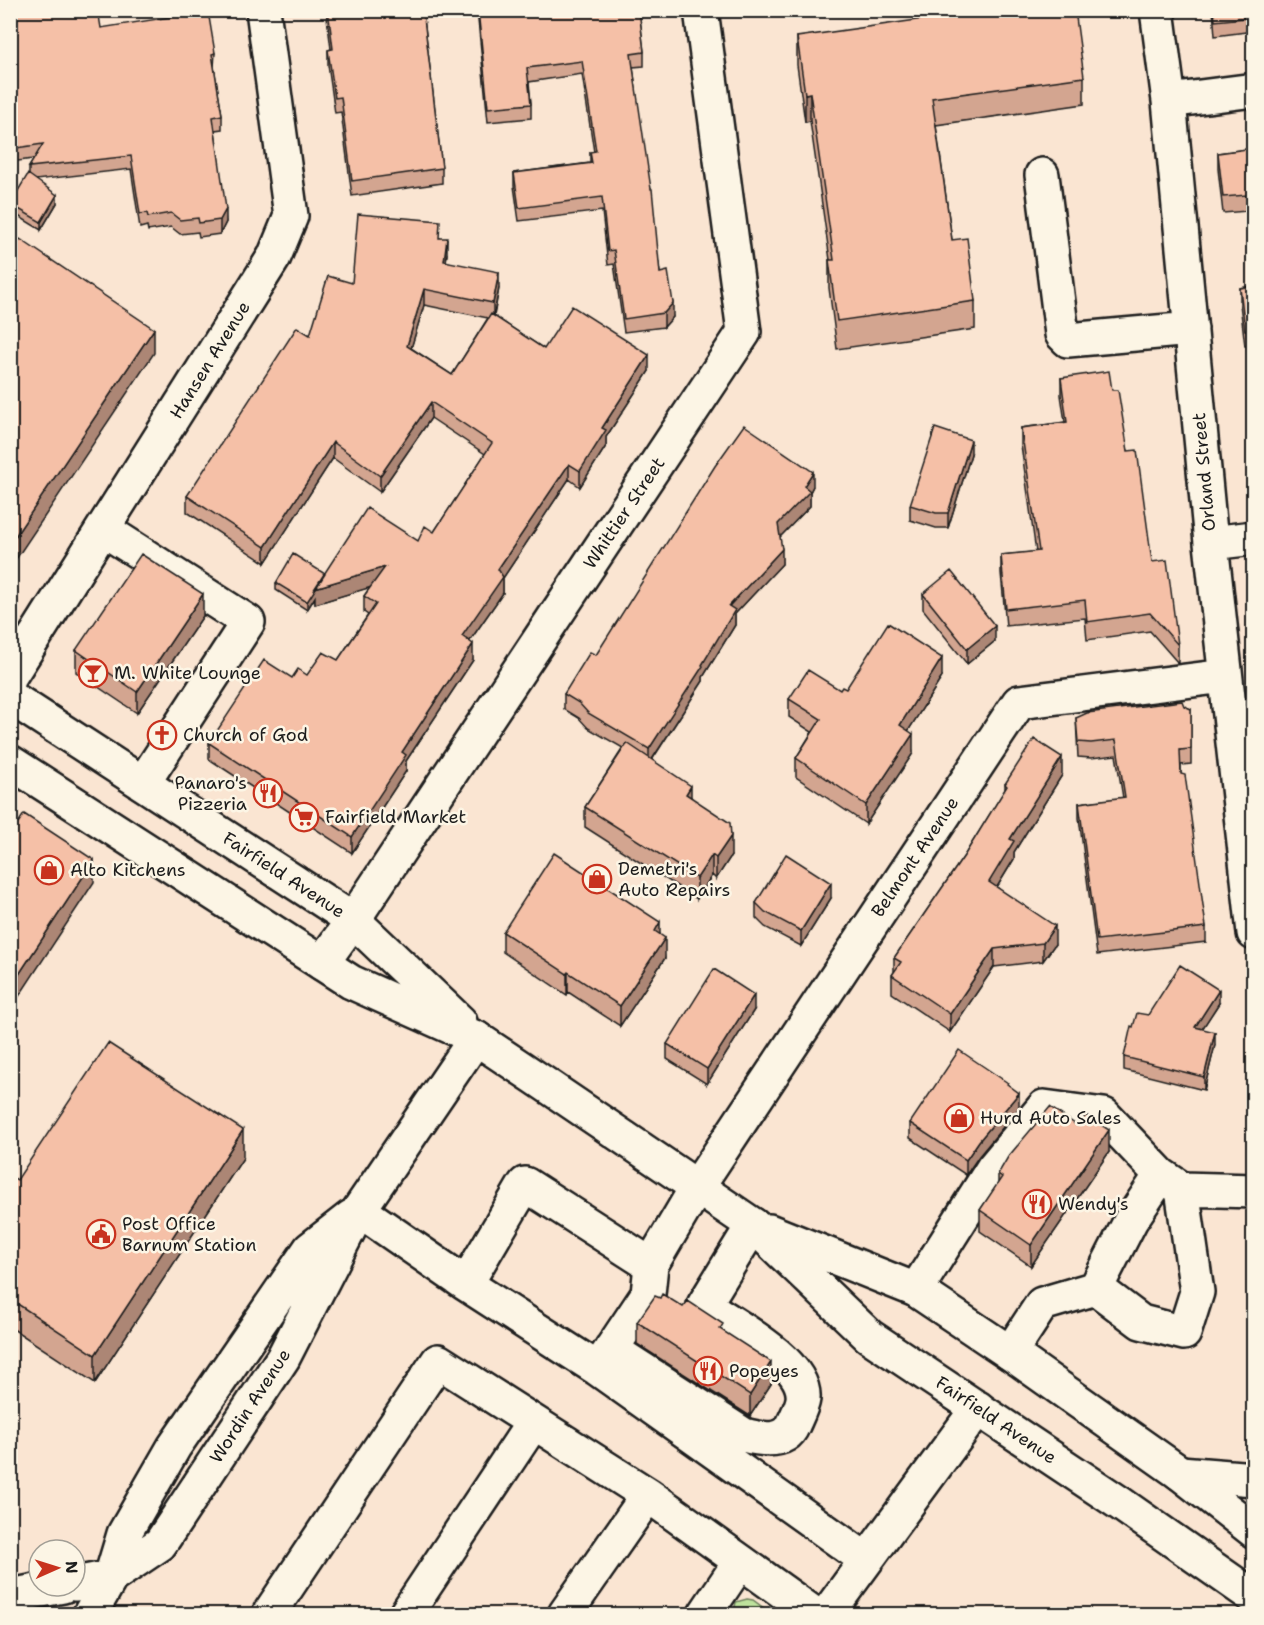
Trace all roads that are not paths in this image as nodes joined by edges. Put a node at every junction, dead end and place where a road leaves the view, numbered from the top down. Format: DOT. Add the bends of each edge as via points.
graph roads {
  1 [pos="263,10"];
  2 [pos="701,10"];
  3 [pos="1157,10"];
  4 [pos="1254,90"];
  5 [pos="1169,101"];
  6 [pos="1042,175"];
  7 [pos="1191,328"];
  8 [pos="103,529"];
  9 [pos="1254,538"];
  10 [pos="1211,543"];
  11 [pos="10,676"];
  12 [pos="1225,676"];
  13 [pos="10,697"];
  14 [pos="10,762"];
  15 [pos="143,783"];
  16 [pos="353,920"];
  17 [pos="1254,933"];
  18 [pos="322,963"];
  19 [pos="477,1038"];
  20 [pos="1171,1182"];
  21 [pos="697,1186"];
  22 [pos="1254,1191"];
  23 [pos="359,1210"];
  24 [pos="753,1225"];
  25 [pos="651,1264"];
  26 [pos="466,1284"];
  27 [pos="1096,1288"];
  28 [pos="916,1290"];
  29 [pos="1010,1353"];
  30 [pos="605,1359"];
  31 [pos="978,1408"];
  32 [pos="533,1423"];
  33 [pos="1180,1473"];
  34 [pos="1254,1479"];
  35 [pos="648,1496"];
  36 [pos="1254,1532"];
  37 [pos="865,1559"];
  38 [pos="740,1562"];
  39 [pos="111,1577"];
  40 [pos="87,1582"];
  41 [pos="27,1593"];
  42 [pos="10,1596"];
  43 [pos="1254,1597"];
  44 [pos="90,1614"];
  45 [pos="269,1614"];
  46 [pos="406,1614"];
  47 [pos="565,1614"];
  48 [pos="705,1614"];
  49 [pos="814,1614"];
  50 [pos="826,1614"];
  1 -- 8 [label="street, Hansen Avenue" via="291,216 274,257"];
  2 -- 16 [label="street, Whittier Street" via="744,332"];
  3 -- 5 [label="street, Orland Street"];
  4 -- 5 [label="street"];
  5 -- 7 [label="street, Orland Street"];
  6 -- 7 [label="street" via="1062,334 1068,340"];
  7 -- 10 [label="street, Orland Street"];
  8 -- 11 [label="street, Hansen Avenue"];
  8 -- 15 [label="street" via="248,622"];
  9 -- 10 [label="street"];
  10 -- 12 [label="street, Orland Street"];
  12 -- 17 [label="street, Orland Street"];
  12 -- 21 [label="street, Belmont Avenue" via="1019,702"];
  13 -- 15 [label="street, Fairfield Avenue"];
  14 -- 18 [label="street, Fairfield Avenue"];
  15 -- 16 [label="street, Fairfield Avenue"];
  16 -- 18 [label="street, Whittier Street"];
  16 -- 19 [label="street, Fairfield Avenue"];
  18 -- 19 [label="street, Fairfield Avenue" via="351,982"];
  19 -- 21 [label="street, Fairfield Avenue"];
  19 -- 23 [label="street, Wordin Avenue"];
  20 -- 22 [label="street"];
  20 -- 27 [label="street" via="1131,1220"];
  20 -- 27 [label="street" via="1197,1292 1184,1333 1141,1322"];
  20 -- 28 [label="street" via="1104,1115 1044,1107 993,1168"];
  21 -- 24 [label="street, Fairfield Avenue"];
  21 -- 25 [label="street, Belmont Avenue"];
  23 -- 26 [label="street"];
  23 -- 39 [label="street, Wordin Avenue" via="310,1249 174,1447 124,1534"];
  24 -- 28 [label="street, Fairfield Avenue"];
  24 -- 30 [label="street" via="704,1305 782,1357 798,1376 803,1399 791,1429 780,1437 764,1440 744,1435"];
  24 -- 31 [label="street, Fairfield Avenue" via="869,1336"];
  25 -- 26 [label="street" via="525,1184"];
  25 -- 30 [label="street" via="648,1294"];
  26 -- 30 [label="street"];
  27 -- 29 [label="street" via="1042,1304"];
  28 -- 29 [label="street, Fairfield Avenue"];
  29 -- 33 [label="street, Fairfield Avenue"];
  30 -- 37 [label="street"];
  31 -- 37 [label="street"];
  31 -- 43 [label="street, Fairfield Avenue"];
  32 -- 35 [label="street"];
  32 -- 45 [label="street" via="438,1361"];
  32 -- 46 [label="street"];
  33 -- 34 [label="street"];
  33 -- 36 [label="street, Fairfield Avenue"];
  35 -- 38 [label="street"];
  35 -- 47 [label="street"];
  37 -- 50 [label="street"];
  38 -- 48 [label="street"];
  38 -- 49 [label="street"];
  39 -- 40 [label="street"];
  39 -- 44 [label="street, Wordin Avenue"];
  41 -- 42 [label="street"];
}
